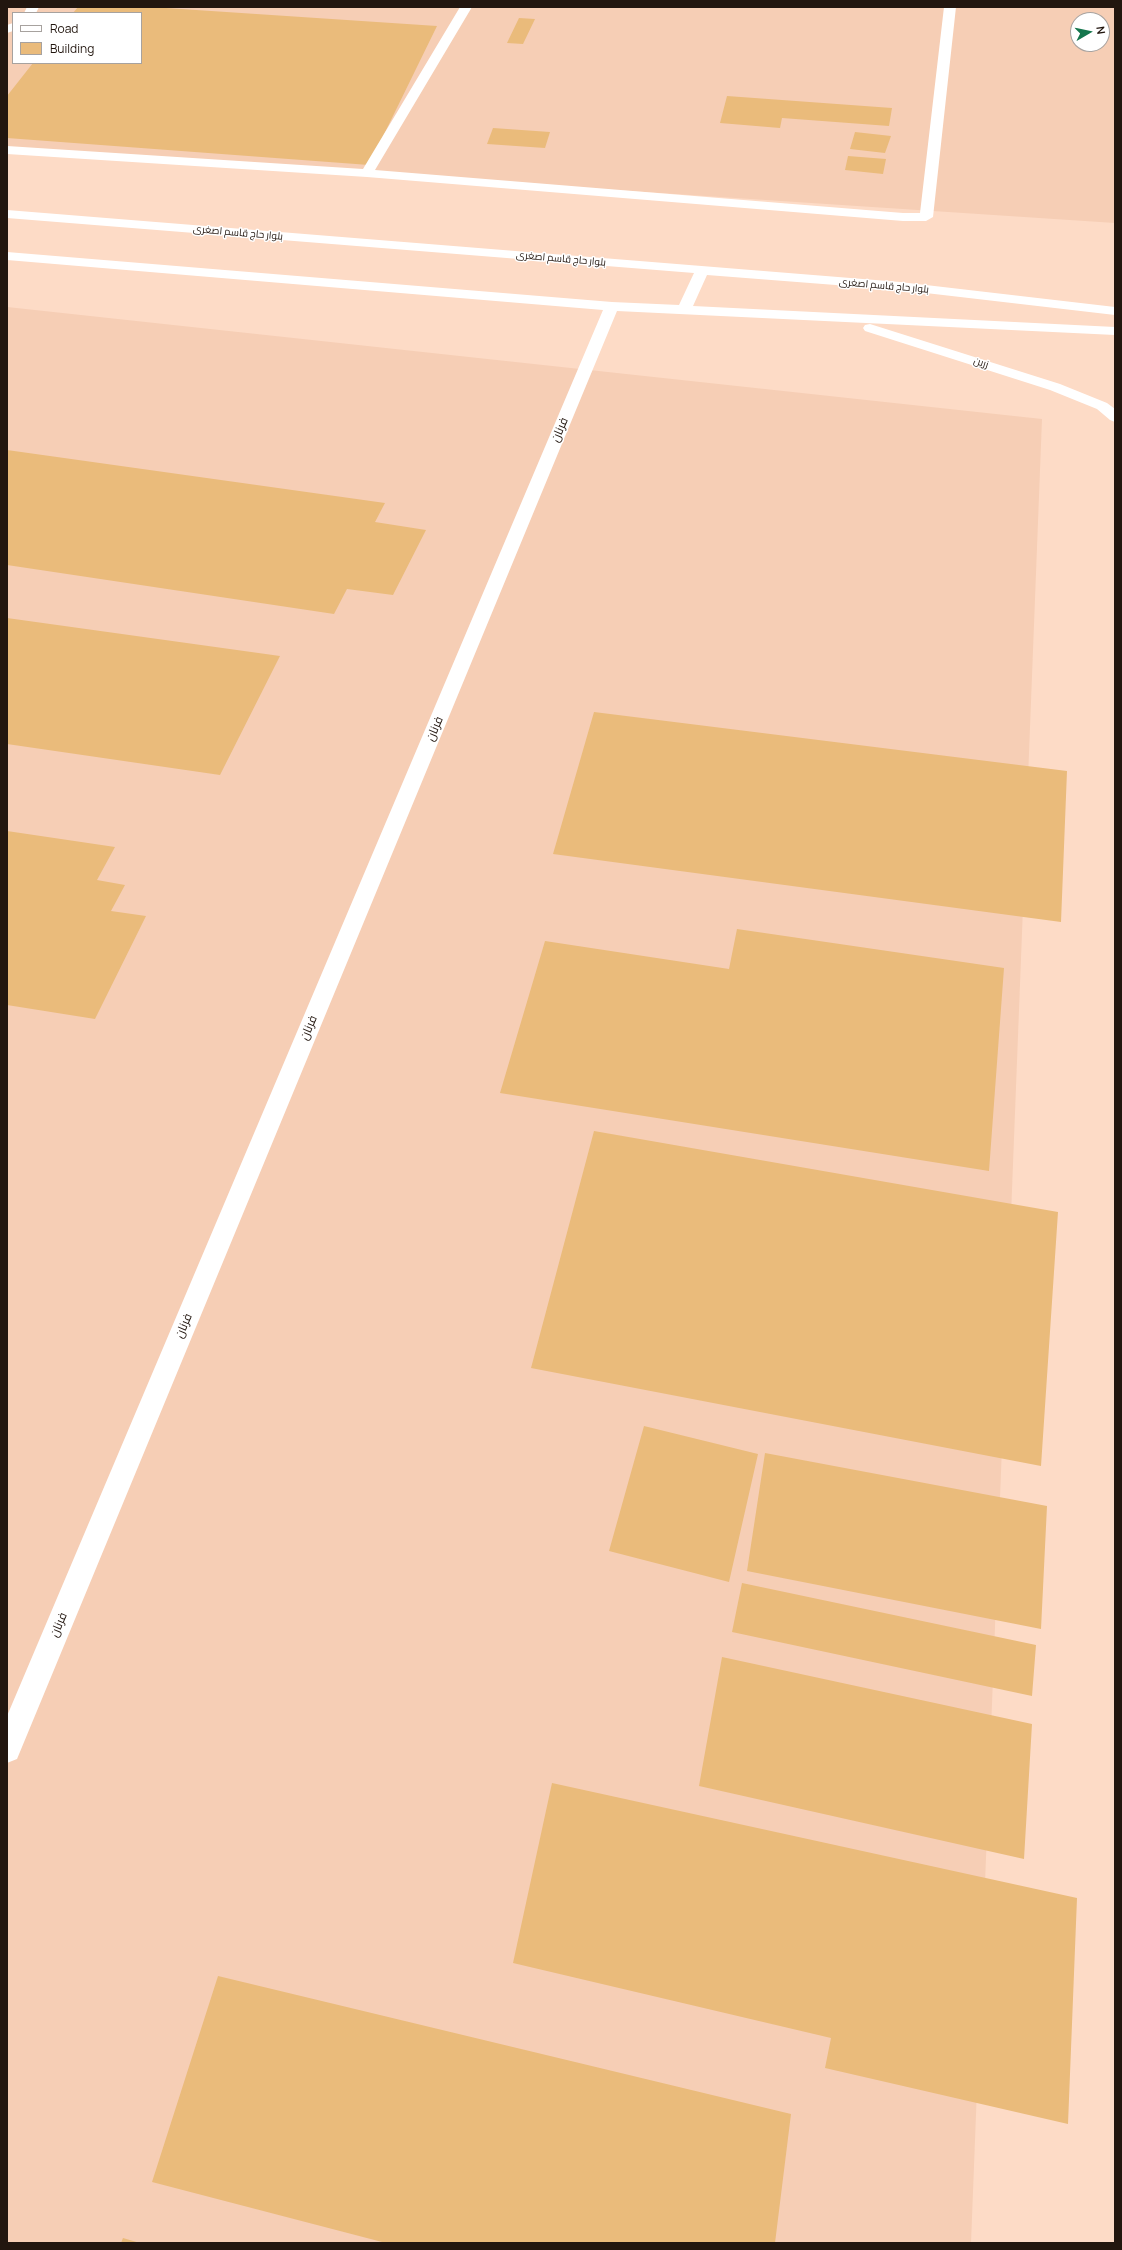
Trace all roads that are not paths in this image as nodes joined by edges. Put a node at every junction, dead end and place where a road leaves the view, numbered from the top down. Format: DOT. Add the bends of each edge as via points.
graph roads {
  1 [pos="466,7"];
  2 [pos="950,7"];
  3 [pos="7,150"];
  4 [pos="368,173"];
  5 [pos="7,214"];
  6 [pos="7,256"];
  7 [pos="702,270"];
  8 [pos="612,306"];
  9 [pos="684,310"];
  10 [pos="1115,311"];
  11 [pos="842,319"];
  12 [pos="1115,331"];
  13 [pos="1115,417"];
  14 [pos="7,1749"];
  1 -- 4 [label="main road"];
  2 -- 4 [label="main road" via="926,217"];
  3 -- 4 [label="main road"];
  5 -- 7 [label="main road, بلوار حاج قاسم اصغری"];
  6 -- 8 [label="main road"];
  7 -- 9 [label="main road"];
  7 -- 10 [label="main road, بلوار حاج قاسم اصغری" via="900,286"];
  8 -- 9 [label="main road"];
  8 -- 14 [label="main road, فرنان"];
  9 -- 11 [label="main road"];
  11 -- 12 [label="main road"];
  11 -- 13 [label="main road, زرین" via="1055,387 1102,406"];
}
